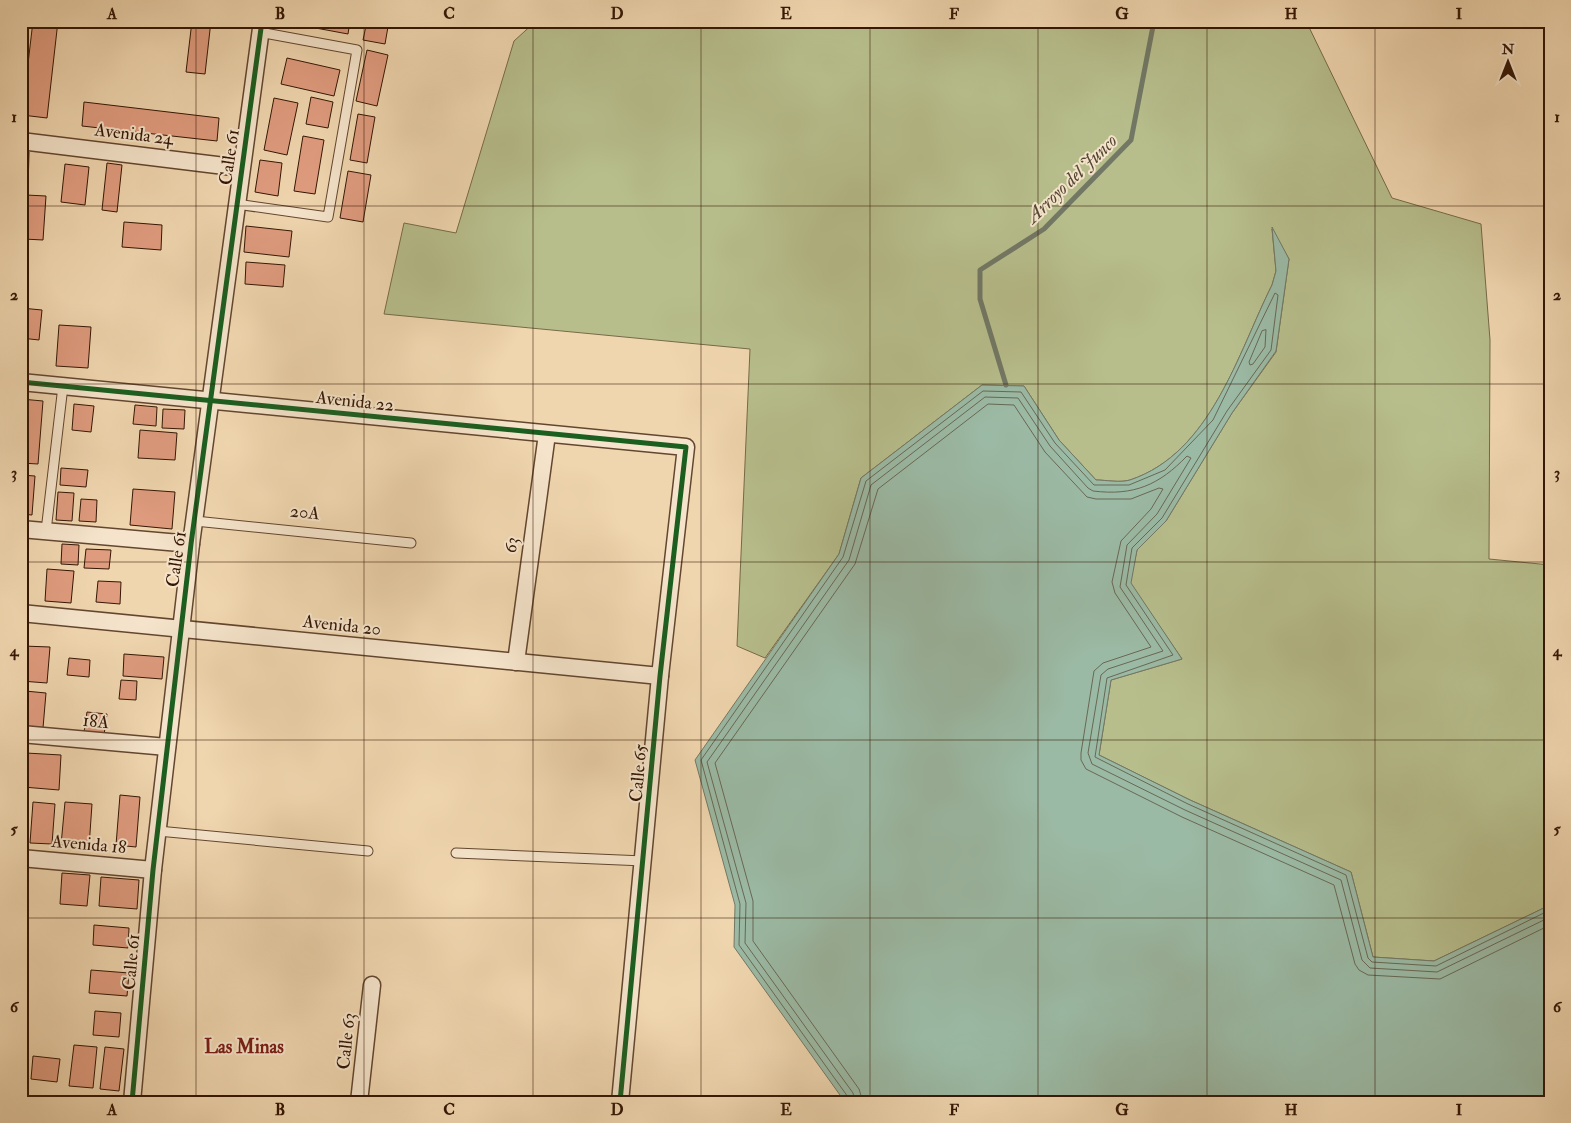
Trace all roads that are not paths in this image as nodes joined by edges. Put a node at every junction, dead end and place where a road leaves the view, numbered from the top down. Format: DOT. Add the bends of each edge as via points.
graph roads {
  1 [pos="261,27"];
  2 [pos="21,140"];
  3 [pos="242,168"];
  4 [pos="236,204"];
  5 [pos="21,382"];
  6 [pos="63,386"];
  7 [pos="209,400"];
  8 [pos="547,434"];
  9 [pos="686,447"];
  10 [pos="195,520"];
  11 [pos="21,529"];
  12 [pos="46,531"];
  13 [pos="411,543"];
  14 [pos="191,544"];
  15 [pos="21,614"];
  16 [pos="181,629"];
  17 [pos="516,662"];
  18 [pos="660,676"];
  19 [pos="21,734"];
  20 [pos="167,747"];
  21 [pos="158,830"];
  22 [pos="368,851"];
  23 [pos="456,853"];
  24 [pos="21,858"];
  25 [pos="644,861"];
  26 [pos="153,870"];
  27 [pos="372,985"];
  28 [pos="132,1102"];
  29 [pos="359,1102"];
  30 [pos="620,1102"];
  1 -- 3 [label="street, Calle 61"];
  1 -- 4 [label="lane" via="358,50 328,217"];
  2 -- 3 [label="street, Avenida 24"];
  3 -- 4 [label="street, Calle 61"];
  4 -- 7 [label="street, Calle 61"];
  5 -- 6 [label="street, Avenida 22"];
  6 -- 7 [label="street, Avenida 22"];
  6 -- 12 [label="lane"];
  7 -- 8 [label="street, Avenida 22"];
  7 -- 10 [label="street, Calle 61"];
  8 -- 9 [label="street, Avenida 22"];
  8 -- 17 [label="street, 63"];
  9 -- 18 [label="street, Calle 65"];
  10 -- 13 [label="lane, 20A"];
  10 -- 14 [label="street, Calle 61"];
  11 -- 12 [label="street"];
  12 -- 14 [label="street"];
  14 -- 16 [label="street, Calle 61"];
  15 -- 16 [label="street, Avenida 20"];
  16 -- 17 [label="street, Avenida 20"];
  16 -- 20 [label="street, Calle 61"];
  17 -- 18 [label="street, Avenida 20"];
  18 -- 25 [label="street, Calle 65"];
  19 -- 20 [label="street, 18A"];
  20 -- 21 [label="street, Calle 61"];
  21 -- 22 [label="lane"];
  21 -- 26 [label="street, Calle 61"];
  23 -- 25 [label="lane"];
  24 -- 26 [label="street, Avenida 18"];
  25 -- 30 [label="street, Calle 65"];
  26 -- 28 [label="street, Calle 61"];
  27 -- 29 [label="street, Calle 63"];
}
